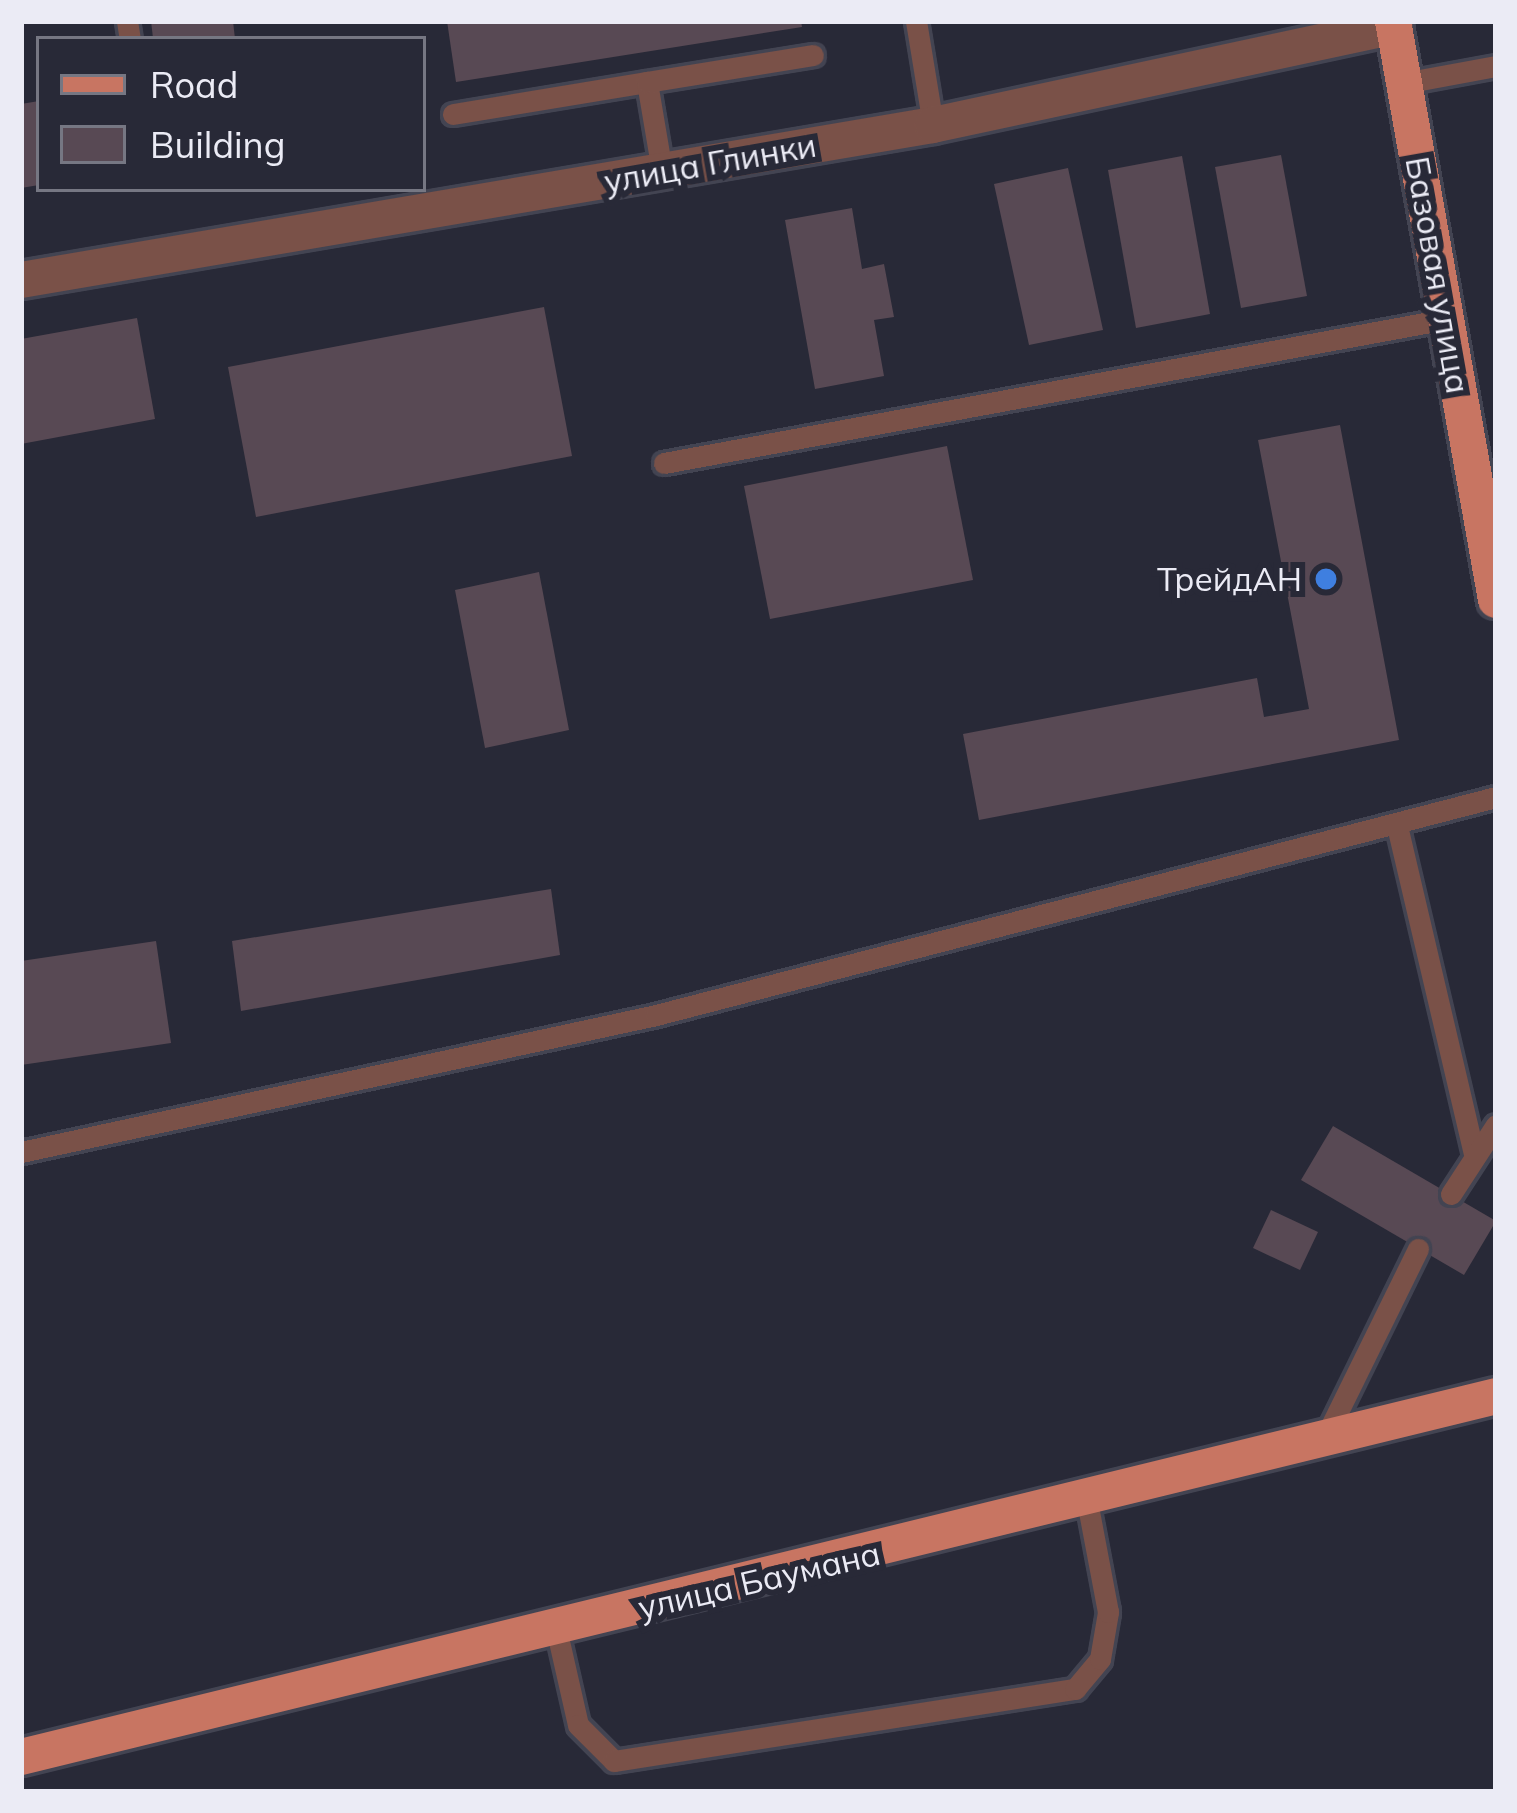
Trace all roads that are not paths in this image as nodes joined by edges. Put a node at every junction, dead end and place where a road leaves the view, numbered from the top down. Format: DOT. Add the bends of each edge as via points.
graph roads {
  1 [pos="916,21"];
  2 [pos="1394,23"];
  3 [pos="813,55"];
  4 [pos="1496,66"];
  5 [pos="646,82"];
  6 [pos="1404,82"];
  7 [pos="453,114"];
  8 [pos="933,125"];
  9 [pos="662,171"];
  10 [pos="21,280"];
  11 [pos="1446,319"];
  12 [pos="664,463"];
  13 [pos="1496,600"];
  14 [pos="1496,797"];
  15 [pos="1398,830"];
  16 [pos="1496,1125"];
  17 [pos="21,1152"];
  18 [pos="1474,1155"];
  19 [pos="1451,1194"];
  20 [pos="1418,1249"];
  21 [pos="1496,1396"];
  22 [pos="1324,1440"];
  23 [pos="1087,1502"];
  24 [pos="556,1628"];
  25 [pos="21,1757"];
  1 -- 8 [label="lane"];
  2 -- 6 [label="main road, Базовая улица"];
  2 -- 8 [label="street, улица Глинки"];
  3 -- 5 [label="lane"];
  4 -- 6 [label="lane"];
  5 -- 7 [label="lane"];
  5 -- 9 [label="lane"];
  6 -- 11 [label="main road, Базовая улица"];
  8 -- 9 [label="street, улица Глинки"];
  9 -- 10 [label="street, улица Глинки"];
  11 -- 12 [label="lane"];
  11 -- 13 [label="main road, Базовая улица"];
  14 -- 15 [label="lane"];
  15 -- 17 [label="lane" via="656,1015"];
  15 -- 18 [label="lane"];
  16 -- 18 [label="lane"];
  18 -- 19 [label="lane"];
  20 -- 22 [label="lane"];
  21 -- 22 [label="main road, улица Баумана"];
  22 -- 23 [label="main road, улица Баумана"];
  23 -- 24 [label="main road, улица Баумана"];
  23 -- 24 [label="lane" via="1108,1612 1100,1659 1075,1689 614,1761 578,1726"];
  24 -- 25 [label="main road, улица Баумана"];
}
